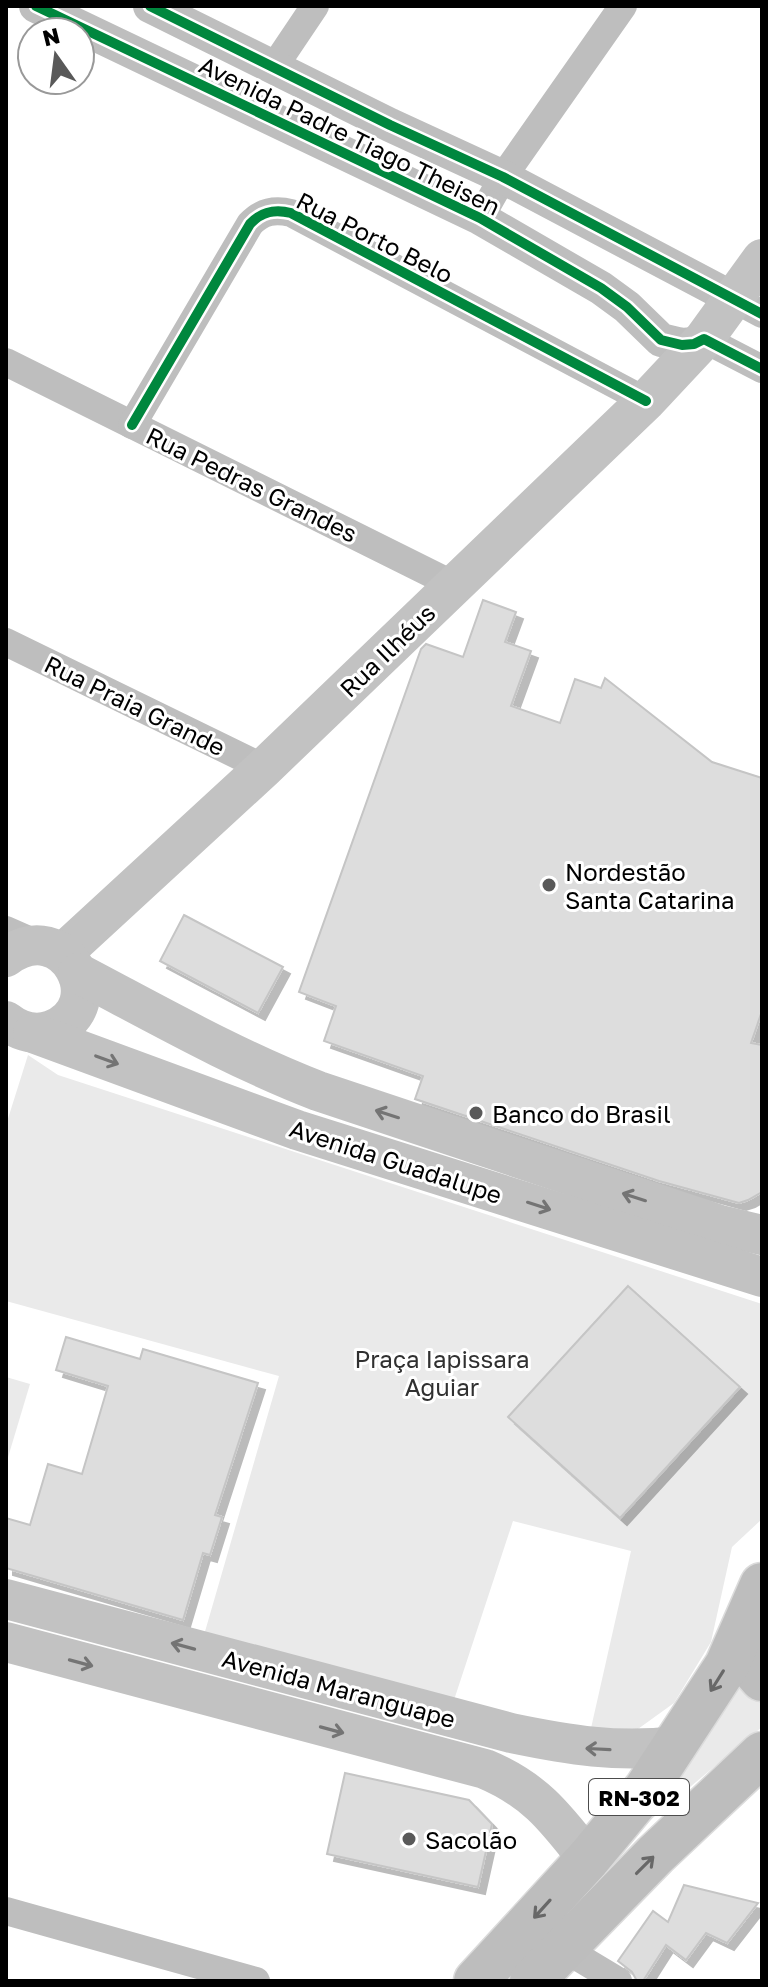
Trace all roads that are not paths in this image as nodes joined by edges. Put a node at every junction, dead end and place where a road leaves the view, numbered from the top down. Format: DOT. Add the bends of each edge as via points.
graph roads {
  1 [pos="36,6"];
  2 [pos="150,6"];
  3 [pos="315,6"];
  4 [pos="623,6"];
  5 [pos="274,67"];
  6 [pos="503,177"];
  7 [pos="480,218"];
  8 [pos="762,259"];
  9 [pos="748,306"];
  10 [pos="704,339"];
  11 [pos="6,362"];
  12 [pos="762,369"];
  13 [pos="646,401"];
  14 [pos="132,425"];
  15 [pos="454,585"];
  16 [pos="6,642"];
  17 [pos="264,768"];
  18 [pos="39,952"];
  19 [pos="14,1029"];
  20 [pos="586,1221"];
  21 [pos="720,1225"];
  22 [pos="762,1235"];
  23 [pos="762,1277"];
  24 [pos="6,1599"];
  25 [pos="754,1604"];
  26 [pos="6,1642"];
  27 [pos="762,1679"];
  28 [pos="462,1720"];
  29 [pos="676,1746"];
  30 [pos="762,1754"];
  31 [pos="452,1761"];
  32 [pos="588,1859"];
  33 [pos="6,1911"];
  34 [pos="563,1948"];
  35 [pos="256,1981"];
  36 [pos="476,1981"];
  37 [pos="532,1981"];
  38 [pos="618,1981"];
  1 -- 7 [label="street, Avenida Padre Tiago Theisen"];
  2 -- 5 [label="street, Avenida Padre Tiago Theisen"];
  3 -- 5 [label="street"];
  4 -- 6 [label="street"];
  5 -- 6 [label="street, Avenida Padre Tiago Theisen"];
  6 -- 7 [label="street"];
  6 -- 9 [label="street, Avenida Padre Tiago Theisen"];
  7 -- 10 [label="street, Avenida Padre Tiago Theisen" via="601,288 661,340 682,345"];
  8 -- 9 [label="main road, Rua Ilhéus"];
  9 -- 10 [label="main road, Rua Ilhéus"];
  10 -- 12 [label="street"];
  10 -- 13 [label="main road, Rua Ilhéus"];
  11 -- 14 [label="street, Rua Pedras Grandes"];
  13 -- 14 [label="street, Rua Porto Belo" via="291,213 272,211 250,224"];
  13 -- 15 [label="main road, Rua Ilhéus"];
  14 -- 15 [label="street, Rua Pedras Grandes"];
  15 -- 17 [label="main road, Rua Ilhéus"];
  16 -- 17 [label="street, Rua Praia Grande"];
  17 -- 18 [label="main road, Rua Ilhéus"];
  18 -- 19 [label="main road" via="80,998 58,1028"];
  21 -- 18 [label="main road, Avenida Guadalupe, one-way" via="268,1072"];
  19 -- 20 [label="main road, Avenida Guadalupe, one-way" via="297,1130"];
  20 -- 21 [label="main road" via="615,1219 702,1245 714,1239"];
  20 -- 23 [label="main road, Avenida Guadalupe"];
  21 -- 22 [label="main road, Avenida Guadalupe"];
  28 -- 24 [label="main road, Avenida Maranguape, one-way"];
  25 -- 27 [label="main road" via="755,1671"];
  25 -- 29 [label="main road, RN-302, one-way" via="727,1665"];
  26 -- 31 [label="main road, Avenida Maranguape, one-way"];
  29 -- 28 [label="main road, Avenida Maranguape, one-way" via="584,1748"];
  28 -- 31 [label="main road"];
  29 -- 32 [label="main road, RN-302"];
  34 -- 30 [label="main road, RN-302, one-way"];
  31 -- 32 [label="main road, Avenida Maranguape" via="512,1780 550,1811"];
  32 -- 36 [label="main road, RN-302, one-way"];
  33 -- 35 [label="street"];
  34 -- 37 [label="main road, RN-302"];
  34 -- 38 [label="street"];
}
